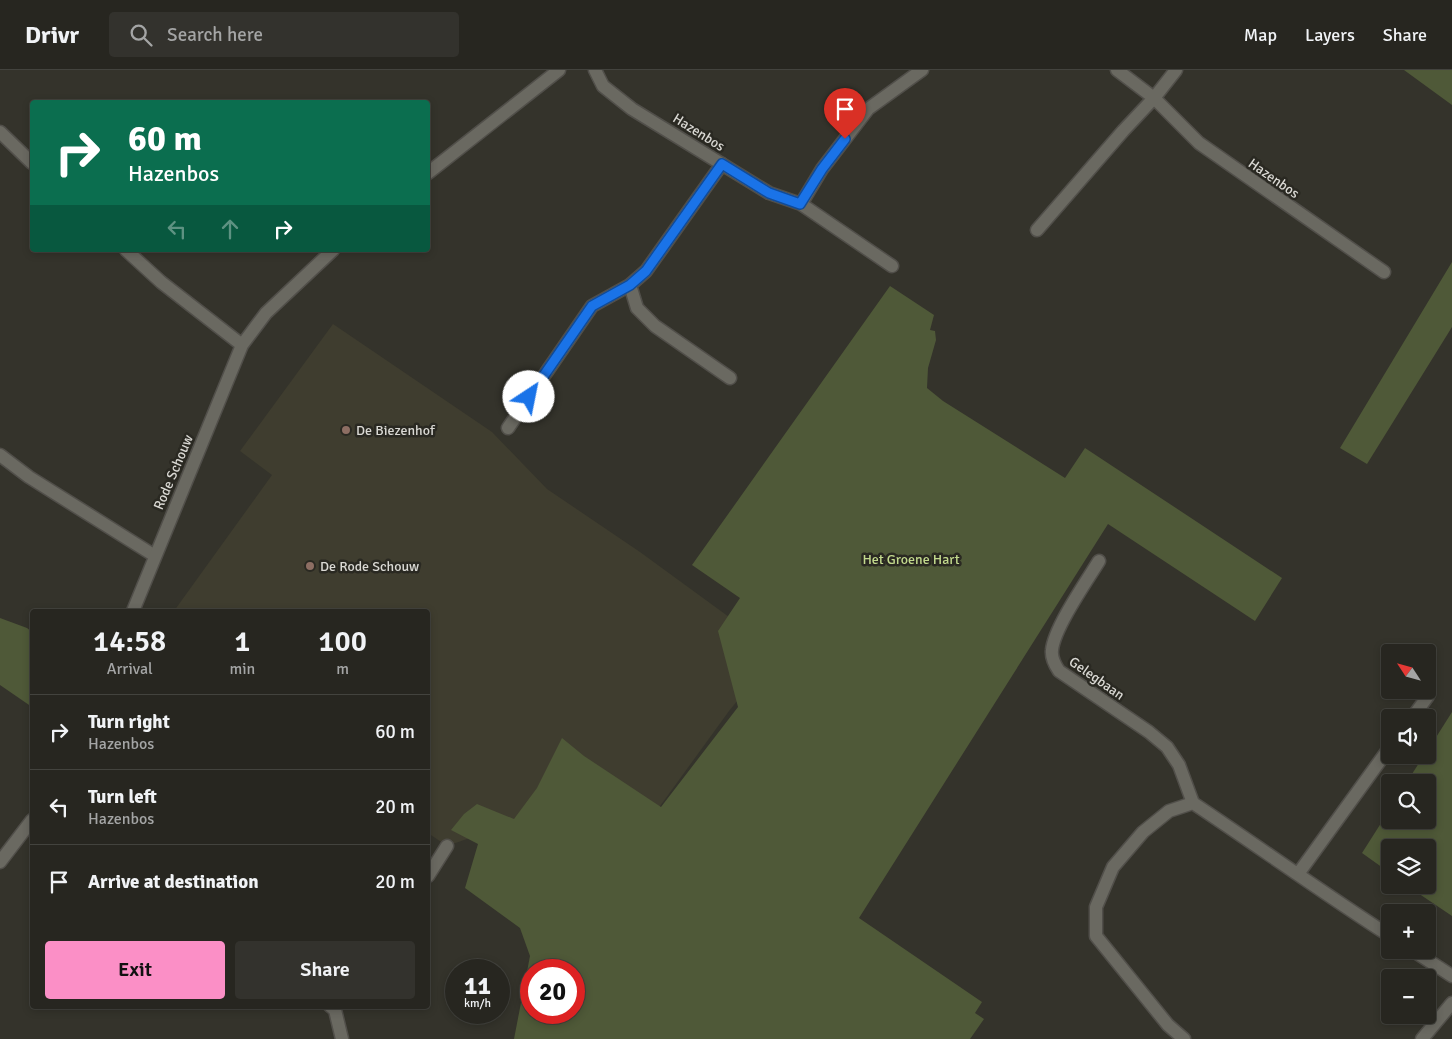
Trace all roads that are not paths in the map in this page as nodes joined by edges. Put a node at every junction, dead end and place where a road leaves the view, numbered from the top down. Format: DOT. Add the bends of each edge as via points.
graph roads {
  1 [pos="559,70"];
  2 [pos="595,70"];
  3 [pos="922,70"];
  4 [pos="1117,70"];
  5 [pos="1176,70"];
  6 [pos="1154,98"];
  7 [pos="0,132"];
  8 [pos="30,161"];
  9 [pos="722,164"];
  10 [pos="430,171"];
  11 [pos="800,204"];
  12 [pos="1037,230"];
  13 [pos="128,252"];
  14 [pos="330,252"];
  15 [pos="892,266"];
  16 [pos="1384,272"];
  17 [pos="630,285"];
  18 [pos="242,345"];
  19 [pos="730,378"];
  20 [pos="508,428"];
  21 [pos="0,454"];
  22 [pos="155,556"];
  23 [pos="1099,561"];
  24 [pos="134,609"];
  25 [pos="1381,759"];
  26 [pos="1193,803"];
  27 [pos="30,823"];
  28 [pos="447,846"];
  29 [pos="0,862"];
  30 [pos="430,873"];
  31 [pos="1298,874"];
  32 [pos="1381,930"];
  33 [pos="1426,959"];
  34 [pos="1452,976"];
  35 [pos="1452,1003"];
  36 [pos="334,1009"];
  37 [pos="342,1039"];
  38 [pos="1184,1039"];
  39 [pos="1422,1039"];
  1 -- 10 [label="street"];
  2 -- 9 [label="street, Hazenbos" via="602,86 613,95"];
  3 -- 11 [label="street" via="868,109"];
  4 -- 6 [label="street, Hazenbos"];
  5 -- 6 [label="street"];
  6 -- 12 [label="street"];
  6 -- 16 [label="street, Hazenbos" via="1199,143"];
  7 -- 8 [label="street"];
  9 -- 11 [label="street, Hazenbos" via="769,193"];
  9 -- 17 [label="street" via="646,271"];
  11 -- 15 [label="street, Hazenbos"];
  13 -- 18 [label="street"];
  14 -- 18 [label="street, Rode Schouw" via="266,313"];
  17 -- 19 [label="street" via="637,308 655,326"];
  17 -- 20 [label="street" via="592,306"];
  18 -- 22 [label="street, Rode Schouw"];
  21 -- 22 [label="street" via="29,477"];
  22 -- 24 [label="street, Rode Schouw"];
  23 -- 26 [label="street, Gelegbaan" via="1055,636 1051,651 1053,661 1059,672 1149,732 1166,747 1179,765"];
  25 -- 31 [label="street"];
  26 -- 31 [label="street"];
  26 -- 38 [label="street" via="1169,811 1143,832 1113,868 1096,907 1096,936 1168,1026"];
  27 -- 29 [label="street"];
  28 -- 30 [label="street"];
  31 -- 32 [label="street"];
  33 -- 34 [label="street"];
  35 -- 39 [label="street"];
  36 -- 37 [label="street"];
}
